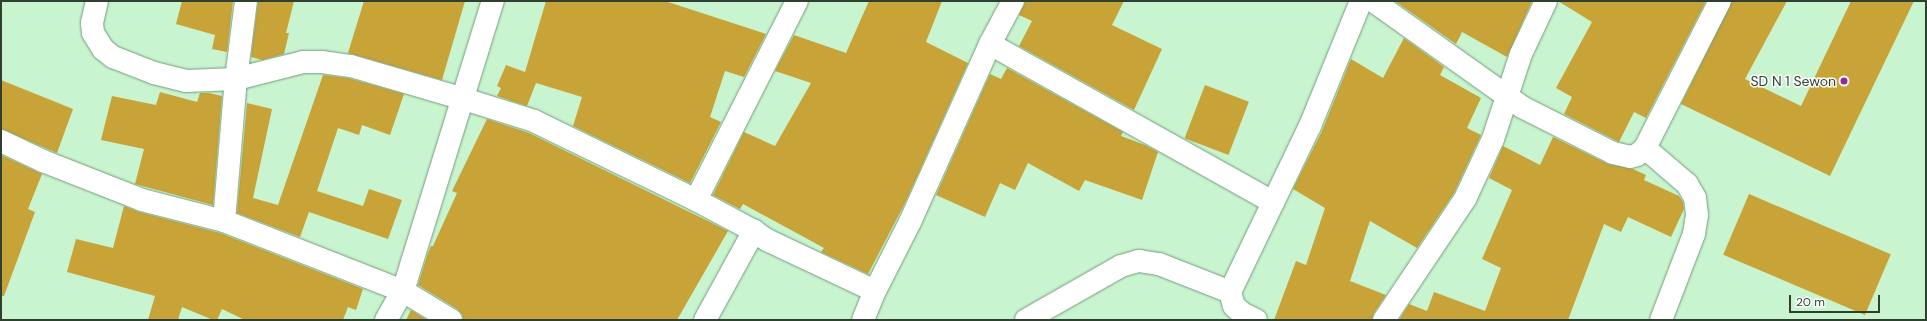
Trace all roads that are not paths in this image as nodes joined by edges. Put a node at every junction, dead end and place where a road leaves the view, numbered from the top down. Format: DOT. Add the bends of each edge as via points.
graph roads {
  1 [pos="97,1"];
  2 [pos="246,1"];
  3 [pos="493,1"];
  4 [pos="797,1"];
  5 [pos="1013,1"];
  6 [pos="1361,1"];
  7 [pos="1373,1"];
  8 [pos="1546,1"];
  9 [pos="1720,1"];
  10 [pos="990,44"];
  11 [pos="236,79"];
  12 [pos="1507,98"];
  13 [pos="464,99"];
  14 [pos="1,141"];
  15 [pos="1645,148"];
  16 [pos="696,200"];
  17 [pos="1273,202"];
  18 [pos="224,221"];
  19 [pos="754,231"];
  20 [pos="403,291"];
  21 [pos="875,291"];
  22 [pos="1230,292"];
  23 [pos="386,320"];
  24 [pos="451,320"];
  25 [pos="705,320"];
  26 [pos="863,320"];
  27 [pos="1026,320"];
  28 [pos="1256,320"];
  29 [pos="1384,320"];
  30 [pos="1661,320"];
  1 -- 11 [label="street" via="92,23 94,32 103,49 113,57 173,79"];
  2 -- 11 [label="street"];
  3 -- 13 [label="street"];
  4 -- 16 [label="street"];
  5 -- 10 [label="street"];
  6 -- 17 [label="street" via="1310,126"];
  7 -- 12 [label="street"];
  8 -- 12 [label="street" via="1521,54"];
  9 -- 15 [label="street"];
  10 -- 17 [label="street"];
  10 -- 21 [label="street" via="910,222"];
  11 -- 13 [label="street" via="303,62 322,62 351,66"];
  11 -- 18 [label="street"];
  12 -- 15 [label="street" via="1613,153 1630,157"];
  12 -- 29 [label="street" via="1493,139 1466,199"];
  13 -- 16 [label="street" via="534,121"];
  13 -- 20 [label="street"];
  14 -- 18 [label="street" via="43,161 142,200"];
  15 -- 30 [label="street" via="1687,184 1695,198 1697,215 1694,234"];
  16 -- 19 [label="street"];
  17 -- 22 [label="street"];
  18 -- 20 [label="street"];
  19 -- 21 [label="street"];
  19 -- 25 [label="street"];
  20 -- 23 [label="street"];
  20 -- 24 [label="street"];
  21 -- 26 [label="street"];
  22 -- 27 [label="street" via="1159,264 1139,261 1121,266"];
  22 -- 28 [label="street" via="1234,306"];
}
